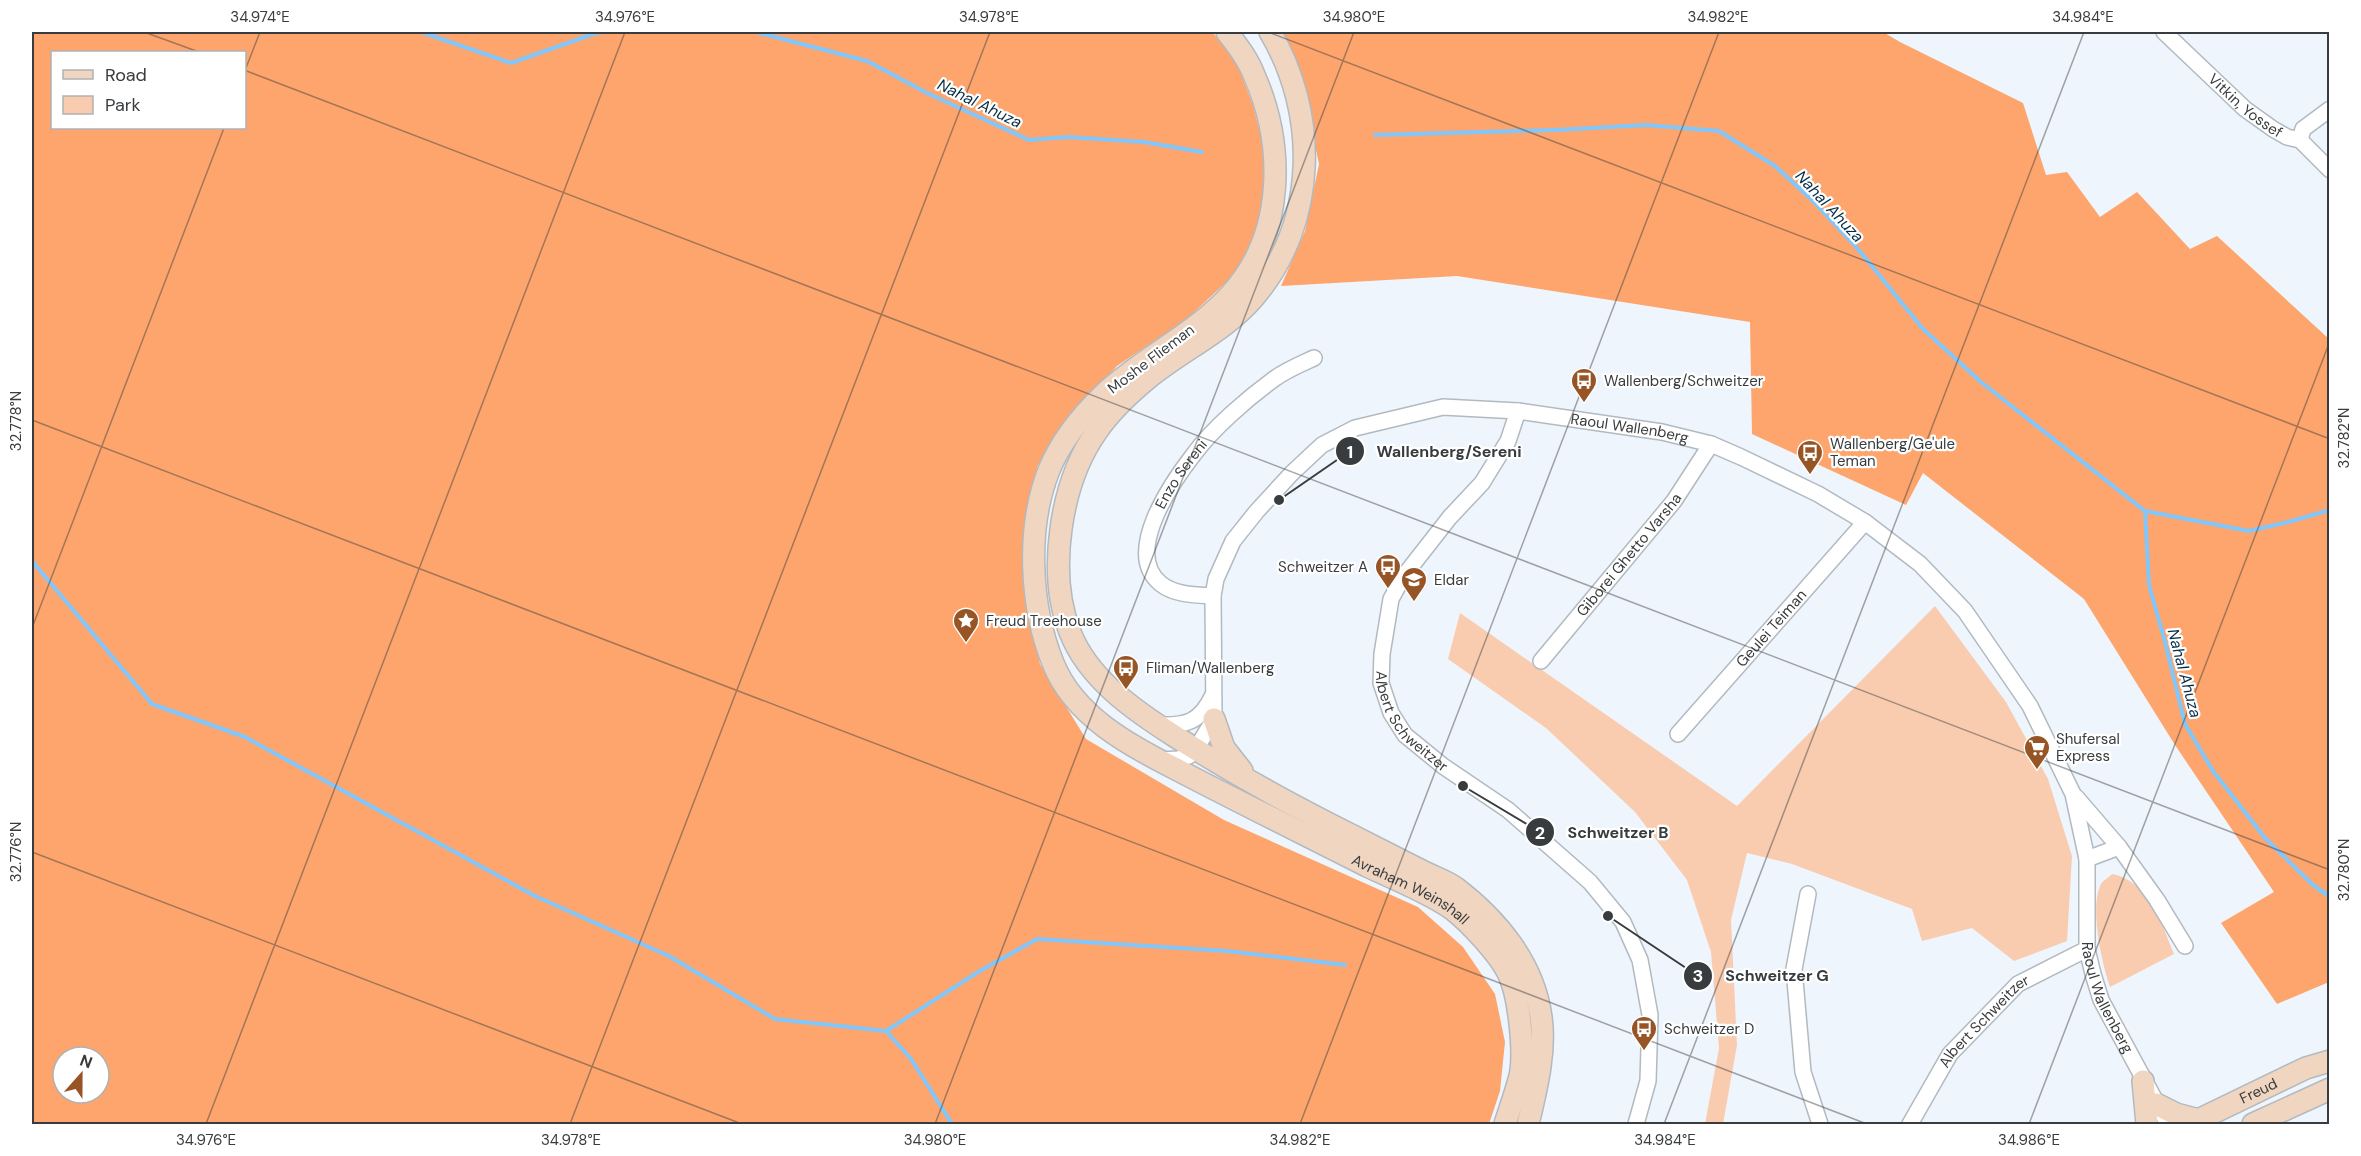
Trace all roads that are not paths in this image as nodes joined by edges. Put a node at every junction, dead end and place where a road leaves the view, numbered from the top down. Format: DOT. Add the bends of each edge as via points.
graph roads {
  1 [pos="1227,32"];
  2 [pos="1270,32"];
  3 [pos="2164,32"];
  4 [pos="2330,109"];
  5 [pos="2300,140"];
  6 [pos="2330,170"];
  7 [pos="1314,358"];
  8 [pos="1518,411"];
  9 [pos="1710,444"];
  10 [pos="1865,522"];
  11 [pos="1213,596"];
  12 [pos="1541,661"];
  13 [pos="1213,695"];
  14 [pos="1214,719"];
  15 [pos="1157,725"];
  16 [pos="1678,734"];
  17 [pos="1196,749"];
  18 [pos="1157,759"];
  19 [pos="1250,780"];
  20 [pos="2073,794"];
  21 [pos="2119,847"];
  22 [pos="2087,859"];
  23 [pos="1808,894"];
  24 [pos="2185,946"];
  25 [pos="2087,949"];
  26 [pos="2330,1061"];
  27 [pos="2143,1080"];
  28 [pos="2330,1089"];
  29 [pos="2156,1104"];
  30 [pos="2195,1122"];
  31 [pos="1505,1125"];
  32 [pos="1528,1125"];
  33 [pos="1636,1125"];
  34 [pos="1820,1125"];
  35 [pos="1910,1125"];
  36 [pos="2147,1125"];
  37 [pos="2168,1125"];
  38 [pos="2253,1125"];
  1 -- 18 [label="main road, Moshe Flieman" via="1253,71 1269,115 1276,171 1268,227 1231,294 1104,394 1069,434 1050,470 1038,512 1034,576 1039,624 1054,668 1097,721"];
  2 -- 15 [label="main road, Moshe Flieman" via="1280,48 1297,97 1305,157 1302,200 1288,242 1254,297 1220,328 1148,378 1111,413 1096,432 1071,483 1061,528 1060,586 1069,631 1078,650 1118,695"];
  3 -- 5 [label="street, Vitkin, Yossef" via="2245,109 2287,137"];
  4 -- 5 [label="street" via="2303,129"];
  5 -- 6 [label="street, Vitkin, Yossef"];
  7 -- 11 [label="street, Enzo Sereni" via="1275,377 1242,404 1195,452 1156,514 1146,553 1159,583 1179,592"];
  8 -- 9 [label="street, Raoul Wallenberg" via="1662,432"];
  8 -- 11 [label="street, Raoul Wallenberg" via="1443,408 1355,428 1322,445 1264,503 1233,541 1215,579"];
  8 -- 33 [label="street, Albert Schweitzer" via="1508,441 1482,483 1450,517 1403,577 1391,599 1381,683 1391,713 1405,735 1508,810 1590,882 1623,922 1640,960 1650,1015 1648,1081"];
  9 -- 10 [label="street, Raoul Wallenberg" via="1818,494"];
  9 -- 12 [label="street, Giborei Ghetto Varsha" via="1674,501"];
  10 -- 16 [label="street, Geulei Teiman"];
  10 -- 20 [label="street, Raoul Wallenberg" via="1920,564 1965,611 2030,706"];
  11 -- 13 [label="street, Raoul Wallenberg"];
  13 -- 14 [label="street, Raoul Wallenberg"];
  13 -- 15 [label="street" via="1201,716 1178,726"];
  14 -- 17 [label="street"];
  14 -- 19 [label="main road" via="1224,748"];
  15 -- 17 [label="main road, Moshe Flieman"];
  17 -- 18 [label="street" via="1178,759"];
  17 -- 19 [label="main road, Avraham Weinshall"];
  18 -- 31 [label="main road, Avraham Weinshall" via="1450,908 1478,932 1509,975 1520,1022 1521,1072"];
  19 -- 32 [label="main road, Avraham Weinshall" via="1454,886 1489,917 1516,949 1533,984 1542,1018 1541,1054"];
  20 -- 21 [label="street, Raoul Wallenberg"];
  20 -- 22 [label="street, Raoul Wallenberg"];
  21 -- 22 [label="street"];
  21 -- 24 [label="street, Raoul Wallenberg"];
  22 -- 25 [label="street, Raoul Wallenberg"];
  23 -- 34 [label="street" via="1794,969 1803,1072"];
  25 -- 27 [label="street, Raoul Wallenberg" via="2101,1000"];
  25 -- 35 [label="street, Albert Schweitzer" via="2018,984 1950,1054"];
  26 -- 30 [label="main road, Freud" via="2306,1068"];
  27 -- 29 [label="street, Raoul Wallenberg"];
  27 -- 36 [label="main road"];
  28 -- 38 [label="main road, Freud"];
  29 -- 30 [label="main road"];
  29 -- 37 [label="street, Raoul Wallenberg"];
}
